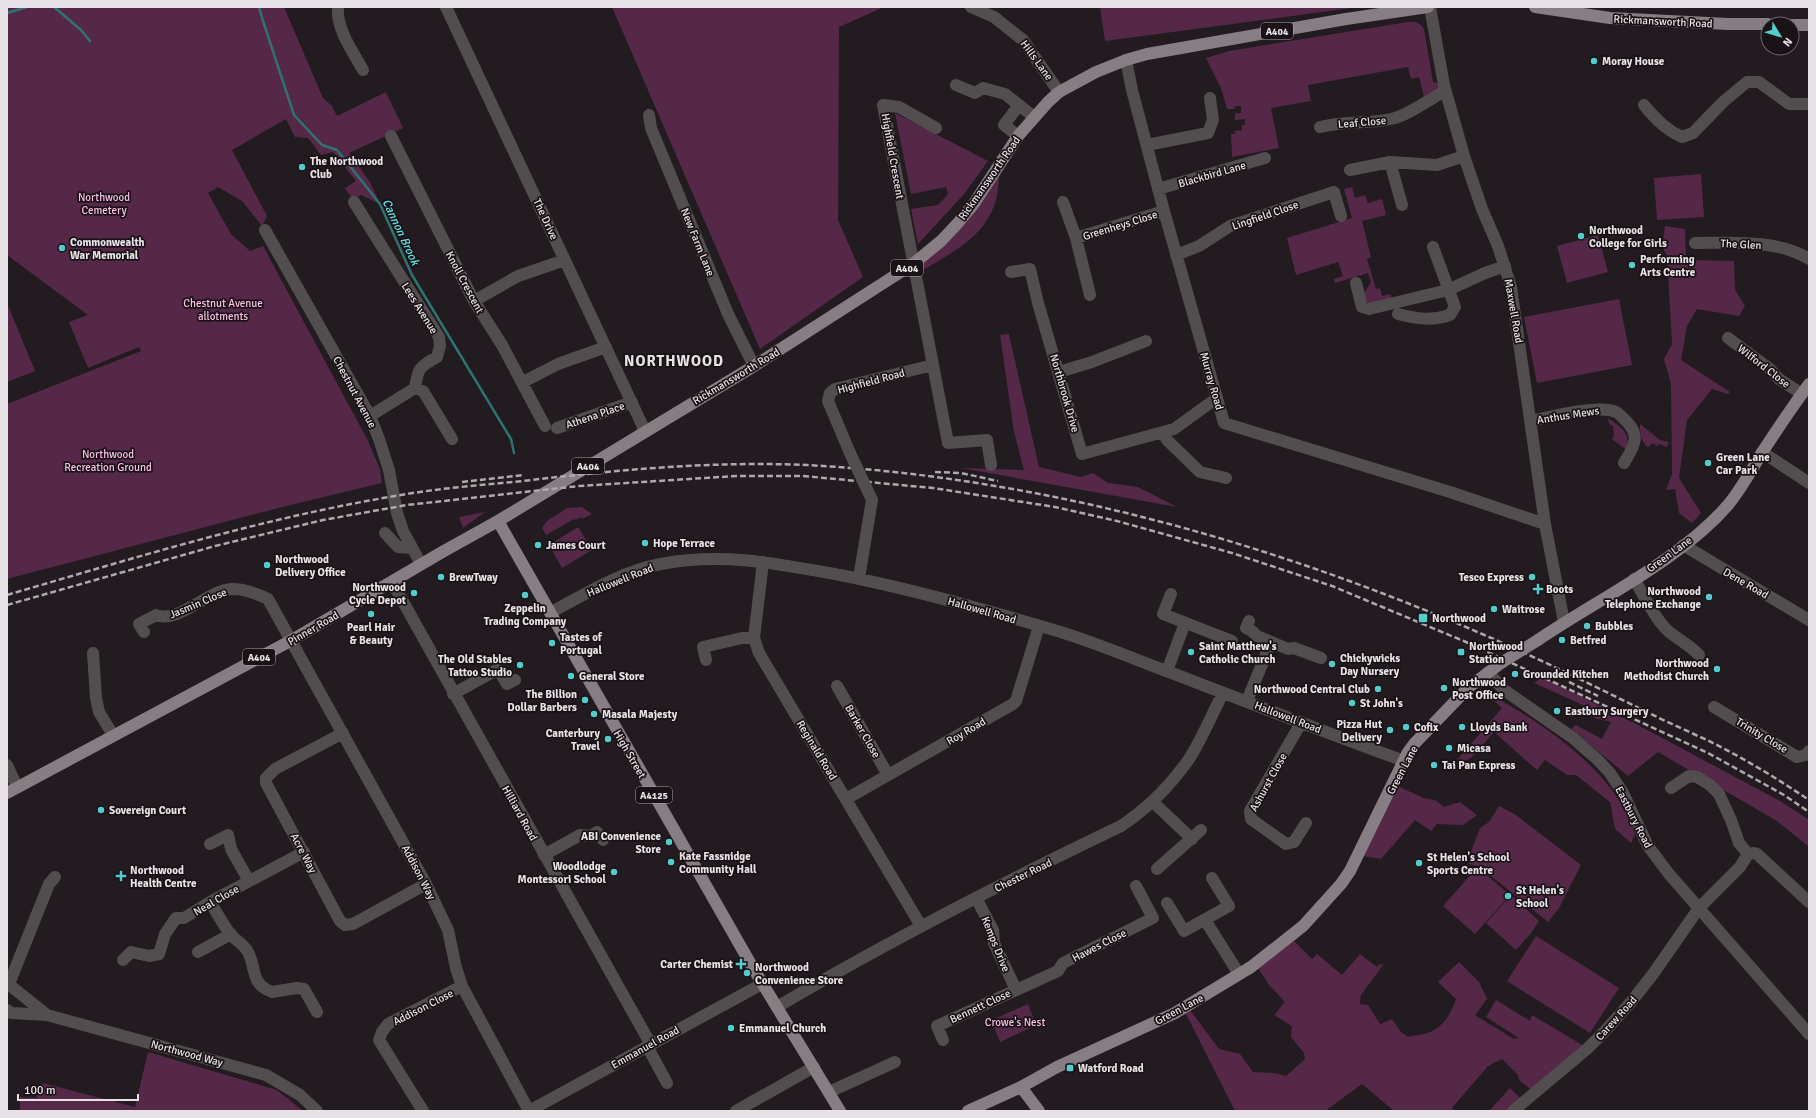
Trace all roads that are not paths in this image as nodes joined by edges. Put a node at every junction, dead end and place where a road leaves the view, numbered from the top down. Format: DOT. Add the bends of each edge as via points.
graph roads {
  1 [pos="338,7"];
  2 [pos="446,7"];
  3 [pos="971,7"];
  4 [pos="1429,7"];
  5 [pos="1535,7"];
  6 [pos="1760,24"];
  7 [pos="1126,60"];
  8 [pos="362,70"];
  9 [pos="956,85"];
  10 [pos="1446,91"];
  11 [pos="1059,92"];
  12 [pos="1210,98"];
  13 [pos="1809,104"];
  14 [pos="1019,105"];
  15 [pos="1644,105"];
  16 [pos="649,115"];
  17 [pos="1034,117"];
  18 [pos="936,128"];
  19 [pos="1320,128"];
  20 [pos="392,136"];
  21 [pos="1018,136"];
  22 [pos="1147,145"];
  23 [pos="1464,156"];
  24 [pos="1265,158"];
  25 [pos="1390,162"];
  26 [pos="1350,170"];
  27 [pos="1158,189"];
  28 [pos="354,202"];
  29 [pos="1063,202"];
  30 [pos="1402,205"];
  31 [pos="1164,211"];
  32 [pos="1341,216"];
  33 [pos="265,230"];
  34 [pos="1076,238"];
  35 [pos="1695,243"];
  36 [pos="1433,247"];
  37 [pos="1176,255"];
  38 [pos="1809,259"];
  39 [pos="565,260"];
  40 [pos="913,264"];
  41 [pos="1505,266"];
  42 [pos="1011,272"];
  43 [pos="1356,283"];
  44 [pos="1448,290"];
  45 [pos="1090,295"];
  46 [pos="474,301"];
  47 [pos="1398,314"];
  48 [pos="1728,338"];
  49 [pos="1146,341"];
  50 [pos="606,347"];
  51 [pos="933,365"];
  52 [pos="754,366"];
  53 [pos="1059,372"];
  54 [pos="523,382"];
  55 [pos="1809,384"];
  56 [pos="415,388"];
  57 [pos="1802,394"];
  58 [pos="1217,398"];
  59 [pos="632,402"];
  60 [pos="370,416"];
  61 [pos="1531,421"];
  62 [pos="551,427"];
  63 [pos="645,431"];
  64 [pos="1163,432"];
  65 [pos="452,438"];
  66 [pos="1762,452"];
  67 [pos="1624,463"];
  68 [pos="991,465"];
  69 [pos="1226,478"];
  70 [pos="1809,483"];
  71 [pos="530,501"];
  72 [pos="498,521"];
  73 [pos="1546,524"];
  74 [pos="385,533"];
  75 [pos="1683,545"];
  76 [pos="412,548"];
  77 [pos="763,562"];
  78 [pos="421,564"];
  79 [pos="859,578"];
  80 [pos="1634,579"];
  81 [pos="392,582"];
  82 [pos="1170,594"];
  83 [pos="550,613"];
  84 [pos="1809,620"];
  85 [pos="1249,621"];
  86 [pos="1564,622"];
  87 [pos="1185,623"];
  88 [pos="1040,626"];
  89 [pos="144,632"];
  90 [pos="754,638"];
  91 [pos="292,640"];
  92 [pos="1232,641"];
  93 [pos="1272,642"];
  94 [pos="93,653"];
  95 [pos="1700,655"];
  96 [pos="1321,658"];
  97 [pos="706,660"];
  98 [pos="1167,671"];
  99 [pos="1488,672"];
  100 [pos="515,680"];
  101 [pos="837,686"];
  102 [pos="1223,693"];
  103 [pos="453,694"];
  104 [pos="1247,701"];
  105 [pos="1714,707"];
  106 [pos="1301,723"];
  107 [pos="343,732"];
  108 [pos="113,735"];
  109 [pos="1809,751"];
  110 [pos="1404,761"];
  111 [pos="7,765"];
  112 [pos="888,775"];
  113 [pos="1671,788"];
  114 [pos="12,790"];
  115 [pos="846,799"];
  116 [pos="1153,802"];
  117 [pos="1306,823"];
  118 [pos="1201,830"];
  119 [pos="1192,839"];
  120 [pos="603,840"];
  121 [pos="210,844"];
  122 [pos="304,852"];
  123 [pos="544,854"];
  124 [pos="1748,854"];
  125 [pos="1157,869"];
  126 [pos="55,877"];
  127 [pos="1212,878"];
  128 [pos="249,881"];
  129 [pos="426,884"];
  130 [pos="1136,886"];
  131 [pos="976,898"];
  132 [pos="210,902"];
  133 [pos="1809,902"];
  134 [pos="1167,903"];
  135 [pos="1699,908"];
  136 [pos="1205,920"];
  137 [pos="921,926"];
  138 [pos="230,934"];
  139 [pos="198,952"];
  140 [pos="124,960"];
  141 [pos="1239,974"];
  142 [pos="8,984"];
  143 [pos="762,984"];
  144 [pos="462,986"];
  145 [pos="1016,990"];
  146 [pos="777,1007"];
  147 [pos="7,1010"];
  148 [pos="317,1012"];
  149 [pos="48,1015"];
  150 [pos="1809,1034"];
  151 [pos="943,1040"];
  152 [pos="648,1044"];
  153 [pos="895,1062"];
  154 [pos="814,1067"];
  155 [pos="668,1083"];
  156 [pos="1021,1087"];
  157 [pos="829,1092"];
  158 [pos="317,1111"];
  159 [pos="423,1111"];
  160 [pos="529,1111"];
  161 [pos="736,1111"];
  162 [pos="840,1111"];
  163 [pos="968,1111"];
  164 [pos="1039,1111"];
  165 [pos="1514,1111"];
  1 -- 8 [label="street" via="342,30"];
  2 -- 39 [label="street, The Drive"];
  3 -- 11 [label="street, Hills Lane" via="994,17 1023,40"];
  4 -- 7 [label="main road, Rickmansworth Road / A404" via="1346,19 1147,54"];
  4 -- 10 [label="street, Maxwell Road"];
  5 -- 6 [label="main road, Rickmansworth Road" via="1610,18"];
  7 -- 11 [label="main road, Rickmansworth Road / A404" via="1096,72"];
  7 -- 22 [label="street, Murray Road"];
  9 -- 14 [label="street" via="976,93 983,88 1005,94"];
  10 -- 19 [label="street, Leaf Close" via="1392,119"];
  10 -- 23 [label="street, Maxwell Road"];
  11 -- 17 [label="main road, Rickmansworth Road / A404"];
  12 -- 22 [label="street" via="1213,120 1208,133"];
  13 -- 15 [label="street" via="1789,104 1759,82 1747,82 1693,133 1682,137 1657,121"];
  14 -- 17 [label="street"];
  14 -- 21 [label="street" via="1004,125"];
  16 -- 52 [label="street, New Farm Lane" via="651,128 728,314"];
  17 -- 21 [label="main road, Rickmansworth Road / A404"];
  18 -- 40 [label="street, Highfield Crescent" via="899,107 883,104"];
  20 -- 46 [label="street, Knoll Crescent"];
  21 -- 40 [label="main road, Rickmansworth Road / A404" via="973,205 941,241"];
  22 -- 27 [label="street, Murray Road"];
  23 -- 25 [label="street" via="1437,165"];
  23 -- 41 [label="street, Maxwell Road"];
  24 -- 27 [label="street, Blackbird Lane"];
  25 -- 26 [label="street"];
  25 -- 30 [label="street"];
  27 -- 31 [label="street, Murray Road"];
  28 -- 56 [label="street, Lees Avenue" via="439,337 437,357 418,371"];
  29 -- 34 [label="street, Greenheys Close"];
  31 -- 34 [label="street, Greenheys Close"];
  31 -- 37 [label="street, Murray Road"];
  32 -- 37 [label="street, Lingfield Close" via="1334,192 1230,226 1199,246"];
  33 -- 60 [label="street, Chestnut Avenue"];
  34 -- 45 [label="street, Greenheys Close"];
  35 -- 38 [label="street, The Glen" via="1759,243"];
  36 -- 44 [label="street"];
  37 -- 58 [label="street, Murray Road"];
  39 -- 46 [label="street" via="518,276"];
  39 -- 50 [label="street, The Drive"];
  40 -- 51 [label="street"];
  40 -- 52 [label="main road, Rickmansworth Road / A404"];
  41 -- 44 [label="street"];
  41 -- 61 [label="street, Maxwell Road" via="1511,287"];
  42 -- 53 [label="street, Northbrook Drive" via="1030,269"];
  43 -- 44 [label="street" via="1362,307 1369,309"];
  44 -- 47 [label="street" via="1455,308 1450,315 1424,319"];
  46 -- 54 [label="street, Knoll Crescent"];
  48 -- 57 [label="street, Wilford Close"];
  49 -- 53 [label="street"];
  50 -- 54 [label="street" via="558,364"];
  50 -- 59 [label="street, The Drive"];
  51 -- 68 [label="street" via="948,443 987,440"];
  51 -- 79 [label="street, Highfield Road, bridge" via="834,390 830,394 828,401 872,500"];
  52 -- 63 [label="main road, Rickmansworth Road / A404"];
  53 -- 64 [label="street, Northbrook Drive" via="1082,454"];
  54 -- 62 [label="street, Knoll Crescent"];
  55 -- 57 [label="main road, Green Lane"];
  56 -- 60 [label="street"];
  56 -- 65 [label="street" via="423,391"];
  57 -- 66 [label="main road, Green Lane"];
  58 -- 64 [label="street" via="1174,429"];
  58 -- 73 [label="street, Murray Road" via="1224,422"];
  59 -- 62 [label="street, Athena Place"];
  59 -- 63 [label="street, The Drive"];
  60 -- 76 [label="street, Chestnut Avenue" via="389,470 397,513"];
  61 -- 67 [label="street, Anthus Mews" via="1587,411 1606,409 1616,412 1631,426 1635,436 1635,445"];
  61 -- 73 [label="street, Maxwell Road"];
  63 -- 71 [label="main road, Rickmansworth Road / A404"];
  64 -- 69 [label="street" via="1167,440 1200,472"];
  66 -- 70 [label="street"];
  66 -- 75 [label="main road, Green Lane" via="1728,505"];
  71 -- 72 [label="main road, Pinner Road / A404"];
  72 -- 78 [label="main road, Pinner Road / A404"];
  72 -- 83 [label="main road, High Street / A4125"];
  73 -- 86 [label="street, Maxwell Road"];
  74 -- 76 [label="street" via="398,547"];
  75 -- 80 [label="main road, Green Lane"];
  75 -- 84 [label="street, Dene Road"];
  76 -- 78 [label="street, Chestnut Avenue"];
  77 -- 79 [label="street, Hallowell Road"];
  77 -- 83 [label="street, Hallowell Road" via="736,558 700,559 654,566 604,584"];
  77 -- 90 [label="street"];
  78 -- 81 [label="main road, Pinner Road / A404"];
  79 -- 88 [label="street, Hallowell Road"];
  80 -- 86 [label="main road, Green Lane"];
  80 -- 95 [label="street" via="1666,629"];
  81 -- 91 [label="main road, Pinner Road / A404"];
  81 -- 103 [label="street, Hilliard Road"];
  82 -- 87 [label="street" via="1163,614"];
  83 -- 143 [label="main road, High Street / A4125"];
  85 -- 93 [label="street" via="1246,628"];
  86 -- 99 [label="main road, Green Lane, bridge"];
  87 -- 92 [label="street"];
  87 -- 98 [label="street"];
  88 -- 98 [label="street, Hallowell Road"];
  88 -- 112 [label="street, Roy Road" via="1013,704"];
  89 -- 91 [label="street, Jasmin Close" via="139,624 156,615 163,618 173,616 214,594 231,589 268,599"];
  90 -- 97 [label="street" via="739,638 703,646"];
  90 -- 115 [label="street, Reginald Road"];
  91 -- 107 [label="street, Addison Way"];
  91 -- 108 [label="main road, Pinner Road / A404"];
  93 -- 96 [label="street"];
  93 -- 104 [label="street"];
  94 -- 108 [label="street" via="99,712"];
  98 -- 102 [label="street, Hallowell Road"];
  99 -- 110 [label="main road, Green Lane" via="1468,687 1427,729"];
  99 -- 135 [label="street, Eastbury Road" via="1504,690 1573,738 1602,764 1623,793 1648,846"];
  100 -- 103 [label="street" via="507,684 498,669"];
  101 -- 112 [label="street, Barker Close"];
  102 -- 104 [label="street, Hallowell Road"];
  102 -- 116 [label="street, Chester Road" via="1189,758"];
  103 -- 123 [label="street, Hilliard Road"];
  104 -- 106 [label="street, Hallowell Road"];
  105 -- 109 [label="street, Trinity Close" via="1797,757 1806,755"];
  106 -- 110 [label="street, Hallowell Road"];
  106 -- 117 [label="street, Ashurst Close" via="1250,815 1286,844 1294,842"];
  107 -- 122 [label="street, Acre Way" via="275,769 266,778"];
  107 -- 129 [label="street, Addison Way"];
  108 -- 114 [label="main road, Pinner Road / A404"];
  110 -- 141 [label="main road, Green Lane" via="1361,850 1341,884 1303,926"];
  111 -- 114 [label="street"];
  112 -- 115 [label="street, Roy Road"];
  113 -- 124 [label="street" via="1689,776 1697,777 1710,785 1719,794 1739,843"];
  115 -- 137 [label="street, Reginald Road"];
  116 -- 119 [label="street"];
  116 -- 131 [label="street, Chester Road" via="1121,826"];
  118 -- 119 [label="street"];
  119 -- 125 [label="street"];
  120 -- 123 [label="street" via="597,832 591,836 580,835"];
  121 -- 128 [label="street" via="228,835 231,849"];
  122 -- 128 [label="street, Neal Close"];
  122 -- 129 [label="street, Acre Way" via="340,921 345,925 353,924"];
  123 -- 152 [label="street, Hilliard Road"];
  124 -- 133 [label="street" via="1757,854"];
  124 -- 135 [label="street, Carew Road" via="1740,868"];
  126 -- 142 [label="street" via="49,884"];
  127 -- 136 [label="street" via="1229,906"];
  128 -- 132 [label="street, Neal Close"];
  129 -- 144 [label="street, Addison Way" via="448,930"];
  130 -- 145 [label="street, Hawes Close" via="1153,918 1064,963 1058,971"];
  131 -- 137 [label="street, Chester Road"];
  131 -- 145 [label="street, Kemps Drive" via="993,930 994,943"];
  132 -- 138 [label="street"];
  132 -- 140 [label="street, Neal Close" via="184,918 176,918 165,934 159,954 149,956 131,952"];
  134 -- 136 [label="street" via="1184,931"];
  135 -- 150 [label="street, Eastbury Road"];
  135 -- 165 [label="street, Carew Road" via="1631,1002 1598,1038"];
  136 -- 141 [label="street"];
  137 -- 146 [label="street, Chester Road" via="844,967"];
  138 -- 139 [label="street"];
  138 -- 148 [label="street" via="244,944 254,977 261,986 272,992 304,989"];
  141 -- 156 [label="main road, Green Lane" via="1175,1013 1057,1067"];
  142 -- 149 [label="street"];
  143 -- 146 [label="main road, High Street / A4125"];
  143 -- 152 [label="street, Emmanuel Road"];
  144 -- 159 [label="street, Addison Close" via="388,1024 379,1040"];
  144 -- 160 [label="street, Addison Way"];
  145 -- 151 [label="street, Bennett Close" via="937,1026"];
  146 -- 154 [label="main road, High Street / A4125"];
  147 -- 149 [label="street" via="11,1013"];
  149 -- 158 [label="street, Northwood Way" via="266,1075 300,1095"];
  152 -- 155 [label="street, Hilliard Road"];
  152 -- 160 [label="street, Emmanuel Road"];
  153 -- 157 [label="street"];
  154 -- 157 [label="main road, A4125"];
  154 -- 161 [label="street"];
  156 -- 163 [label="main road, Green Lane"];
  156 -- 164 [label="main road"];
  157 -- 162 [label="main road, A4125"];
}
